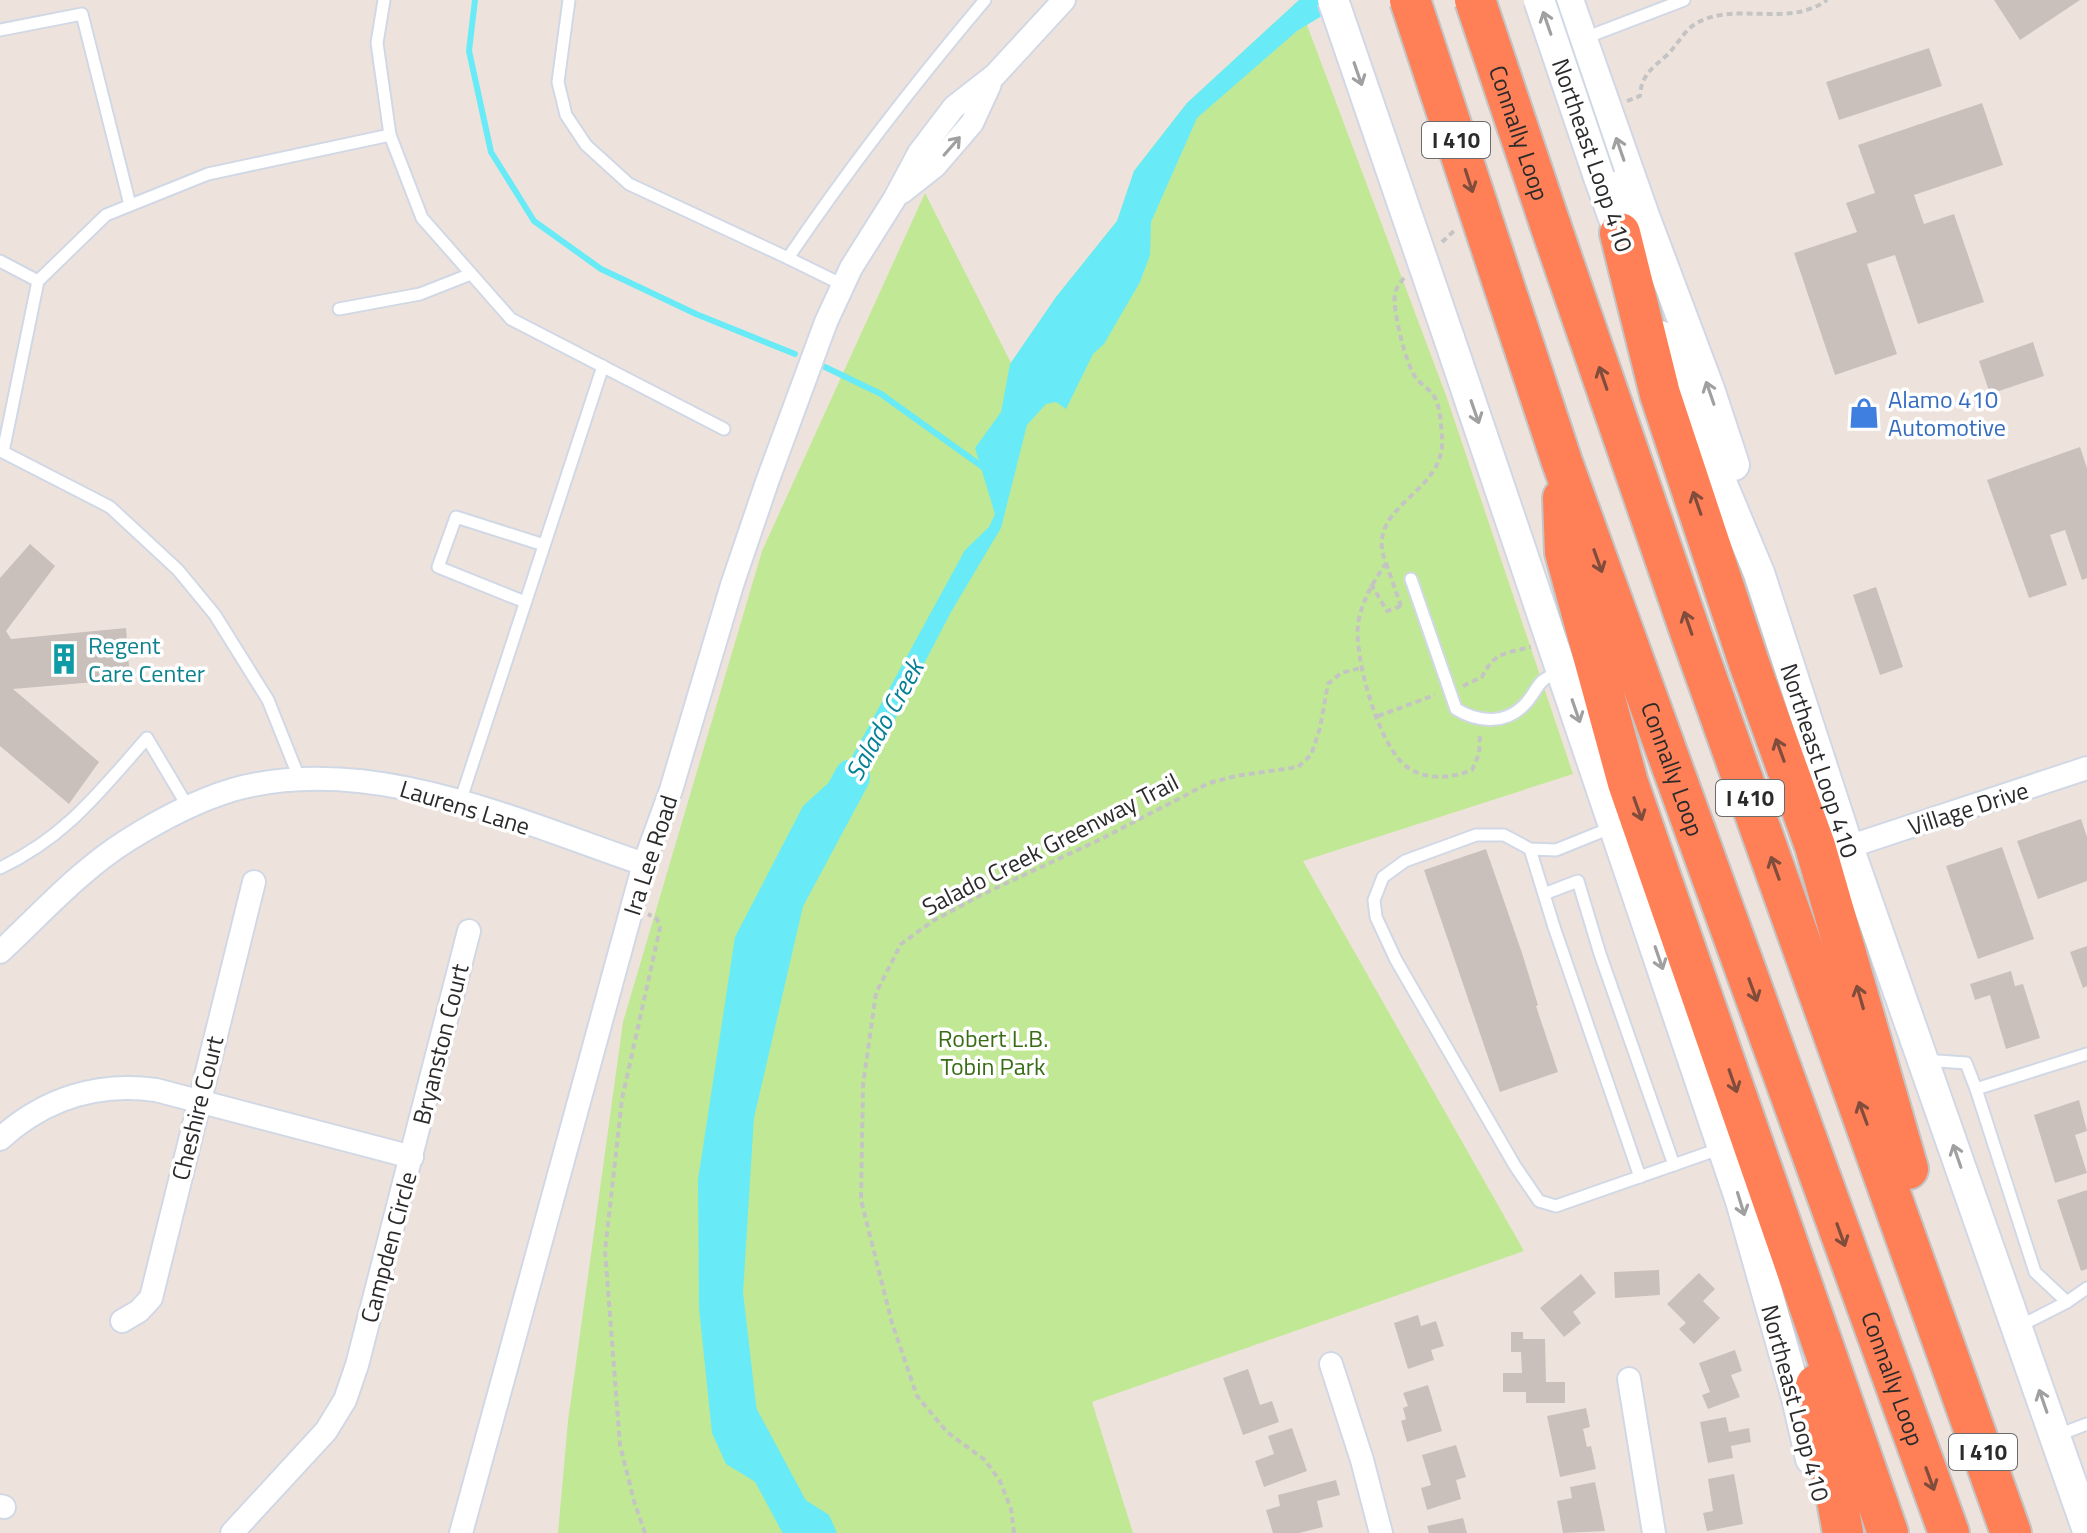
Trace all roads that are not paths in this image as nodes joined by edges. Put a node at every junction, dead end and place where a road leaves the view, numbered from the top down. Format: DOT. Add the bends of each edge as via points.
graph roads {
  1 [pos="384,0"];
  2 [pos="569,0"];
  3 [pos="985,0"];
  4 [pos="1064,0"];
  5 [pos="1333,0"];
  6 [pos="1410,0"];
  7 [pos="1475,0"];
  8 [pos="1539,0"];
  9 [pos="1568,0"];
  10 [pos="1684,0"];
  11 [pos="0,30"];
  12 [pos="1582,39"];
  13 [pos="390,135"];
  14 [pos="130,205"];
  15 [pos="1620,233"];
  16 [pos="788,258"];
  17 [pos="0,261"];
  18 [pos="471,274"];
  19 [pos="38,281"];
  20 [pos="843,285"];
  21 [pos="339,309"];
  22 [pos="603,366"];
  23 [pos="724,429"];
  24 [pos="1562,462"];
  25 [pos="544,545"];
  26 [pos="1411,579"];
  27 [pos="525,602"];
  28 [pos="1777,629"];
  29 [pos="1563,670"];
  30 [pos="2087,768"];
  31 [pos="300,781"];
  32 [pos="460,802"];
  33 [pos="188,807"];
  34 [pos="1615,826"];
  35 [pos="1848,847"];
  36 [pos="1530,849"];
  37 [pos="644,864"];
  38 [pos="0,868"];
  39 [pos="254,882"];
  40 [pos="1544,894"];
  41 [pos="469,931"];
  42 [pos="0,952"];
  43 [pos="2087,1054"];
  44 [pos="1924,1060"];
  45 [pos="1976,1089"];
  46 [pos="198,1101"];
  47 [pos="0,1139"];
  48 [pos="1738,1144"];
  49 [pos="412,1157"];
  50 [pos="1674,1165"];
  51 [pos="1640,1177"];
  52 [pos="2087,1288"];
  53 [pos="2067,1302"];
  54 [pos="122,1321"];
  55 [pos="2018,1328"];
  56 [pos="1331,1364"];
  57 [pos="1955,1371"];
  58 [pos="1629,1379"];
  59 [pos="2087,1424"];
  60 [pos="2055,1436"];
  61 [pos="2087,1528"];
  62 [pos="232,1533"];
  63 [pos="461,1533"];
  64 [pos="1381,1533"];
  65 [pos="1654,1533"];
  66 [pos="1829,1533"];
  67 [pos="1843,1533"];
  68 [pos="1888,1533"];
  69 [pos="1949,1533"];
  70 [pos="2011,1533"];
  1 -- 13 [label="lane" via="377,43"];
  2 -- 16 [label="lane" via="558,82 566,115 586,145 629,184"];
  3 -- 16 [label="lane" via="849,168"];
  4 -- 20 [label="street, Ira Lee Road" via="995,75 954,107 919,153"];
  5 -- 29 [label="main road, Northeast Loop 410, one-way, bridge"];
  6 -- 24 [label="highway, Connally Loop / I 410, one-way, bridge"];
  57 -- 7 [label="highway, Connally Loop / I 410, one-way, bridge" via="1691,634"];
  15 -- 8 [label="main road, Northeast Loop 410, one-way, bridge"];
  9 -- 12 [label="main road"];
  10 -- 12 [label="lane"];
  11 -- 14 [label="lane" via="82,14"];
  28 -- 12 [label="main road, one-way" via="1742,488"];
  13 -- 14 [label="lane" via="208,174"];
  13 -- 18 [label="lane" via="422,218"];
  14 -- 19 [label="lane" via="106,215"];
  15 -- 28 [label="main road, Northeast Loop 410"];
  57 -- 15 [label="highway, one-way" via="1933,1265 1854,978 1815,846 1660,394"];
  16 -- 20 [label="lane"];
  17 -- 19 [label="lane"];
  18 -- 21 [label="lane" via="420,294"];
  18 -- 22 [label="lane" via="511,319"];
  19 -- 31 [label="lane" via="3,452 110,507 178,570 215,615 268,700"];
  20 -- 37 [label="street, Ira Lee Road" via="767,482"];
  22 -- 23 [label="lane"];
  22 -- 25 [label="lane"];
  24 -- 48 [label="highway, one-way" via="1565,552 1592,658"];
  24 -- 69 [label="highway, Connally Loop / I 410, one-way"];
  25 -- 27 [label="lane"];
  25 -- 27 [label="lane" via="456,517 438,567"];
  26 -- 29 [label="lane" via="1456,709 1471,718 1488,722 1506,716 1526,704 1544,678"];
  27 -- 32 [label="lane"];
  28 -- 35 [label="main road, Northeast Loop 410"];
  29 -- 34 [label="main road, Northeast Loop 410, one-way"];
  30 -- 35 [label="street, Village Drive"];
  31 -- 32 [label="street, Laurens Lane" via="381,783"];
  31 -- 33 [label="street, Laurens Lane" via="233,790"];
  32 -- 37 [label="street, Laurens Lane"];
  33 -- 38 [label="lane" via="147,738 68,826"];
  33 -- 42 [label="street, Laurens Lane" via="88,869"];
  34 -- 36 [label="lane" via="1556,850"];
  34 -- 48 [label="main road, Northeast Loop 410, one-way"];
  35 -- 44 [label="main road, Northeast Loop 410"];
  36 -- 40 [label="lane"];
  36 -- 51 [label="lane" via="1504,835 1476,835 1428,850 1383,877 1374,900 1376,917 1459,1071 1539,1201 1556,1206"];
  37 -- 63 [label="street, Ira Lee Road"];
  39 -- 46 [label="street, Cheshire Court"];
  40 -- 50 [label="lane" via="1578,881"];
  40 -- 51 [label="lane"];
  41 -- 49 [label="street, Bryanston Court"];
  43 -- 45 [label="lane"];
  44 -- 45 [label="lane" via="1966,1063"];
  55 -- 44 [label="main road, Northeast Loop 410, one-way"];
  45 -- 53 [label="lane" via="2035,1272"];
  46 -- 47 [label="street, Campden Circle" via="138,1087 94,1090 68,1096 24,1118"];
  46 -- 49 [label="street, Campden Circle"];
  46 -- 54 [label="street, Cheshire Court" via="151,1298"];
  48 -- 50 [label="lane"];
  48 -- 66 [label="main road, Northeast Loop 410, one-way" via="1741,1201"];
  48 -- 67 [label="highway" via="1810,1356"];
  48 -- 68 [label="highway"];
  49 -- 62 [label="street, Campden Circle" via="345,1400 326,1431"];
  50 -- 51 [label="lane"];
  52 -- 53 [label="lane"];
  53 -- 55 [label="lane"];
  60 -- 55 [label="main road, Northeast Loop 410, one-way"];
  56 -- 64 [label="street"];
  57 -- 70 [label="highway, Connally Loop / I 410"];
  58 -- 65 [label="street"];
  59 -- 60 [label="lane"];
  60 -- 61 [label="main road, Northeast Loop 410"];
}
